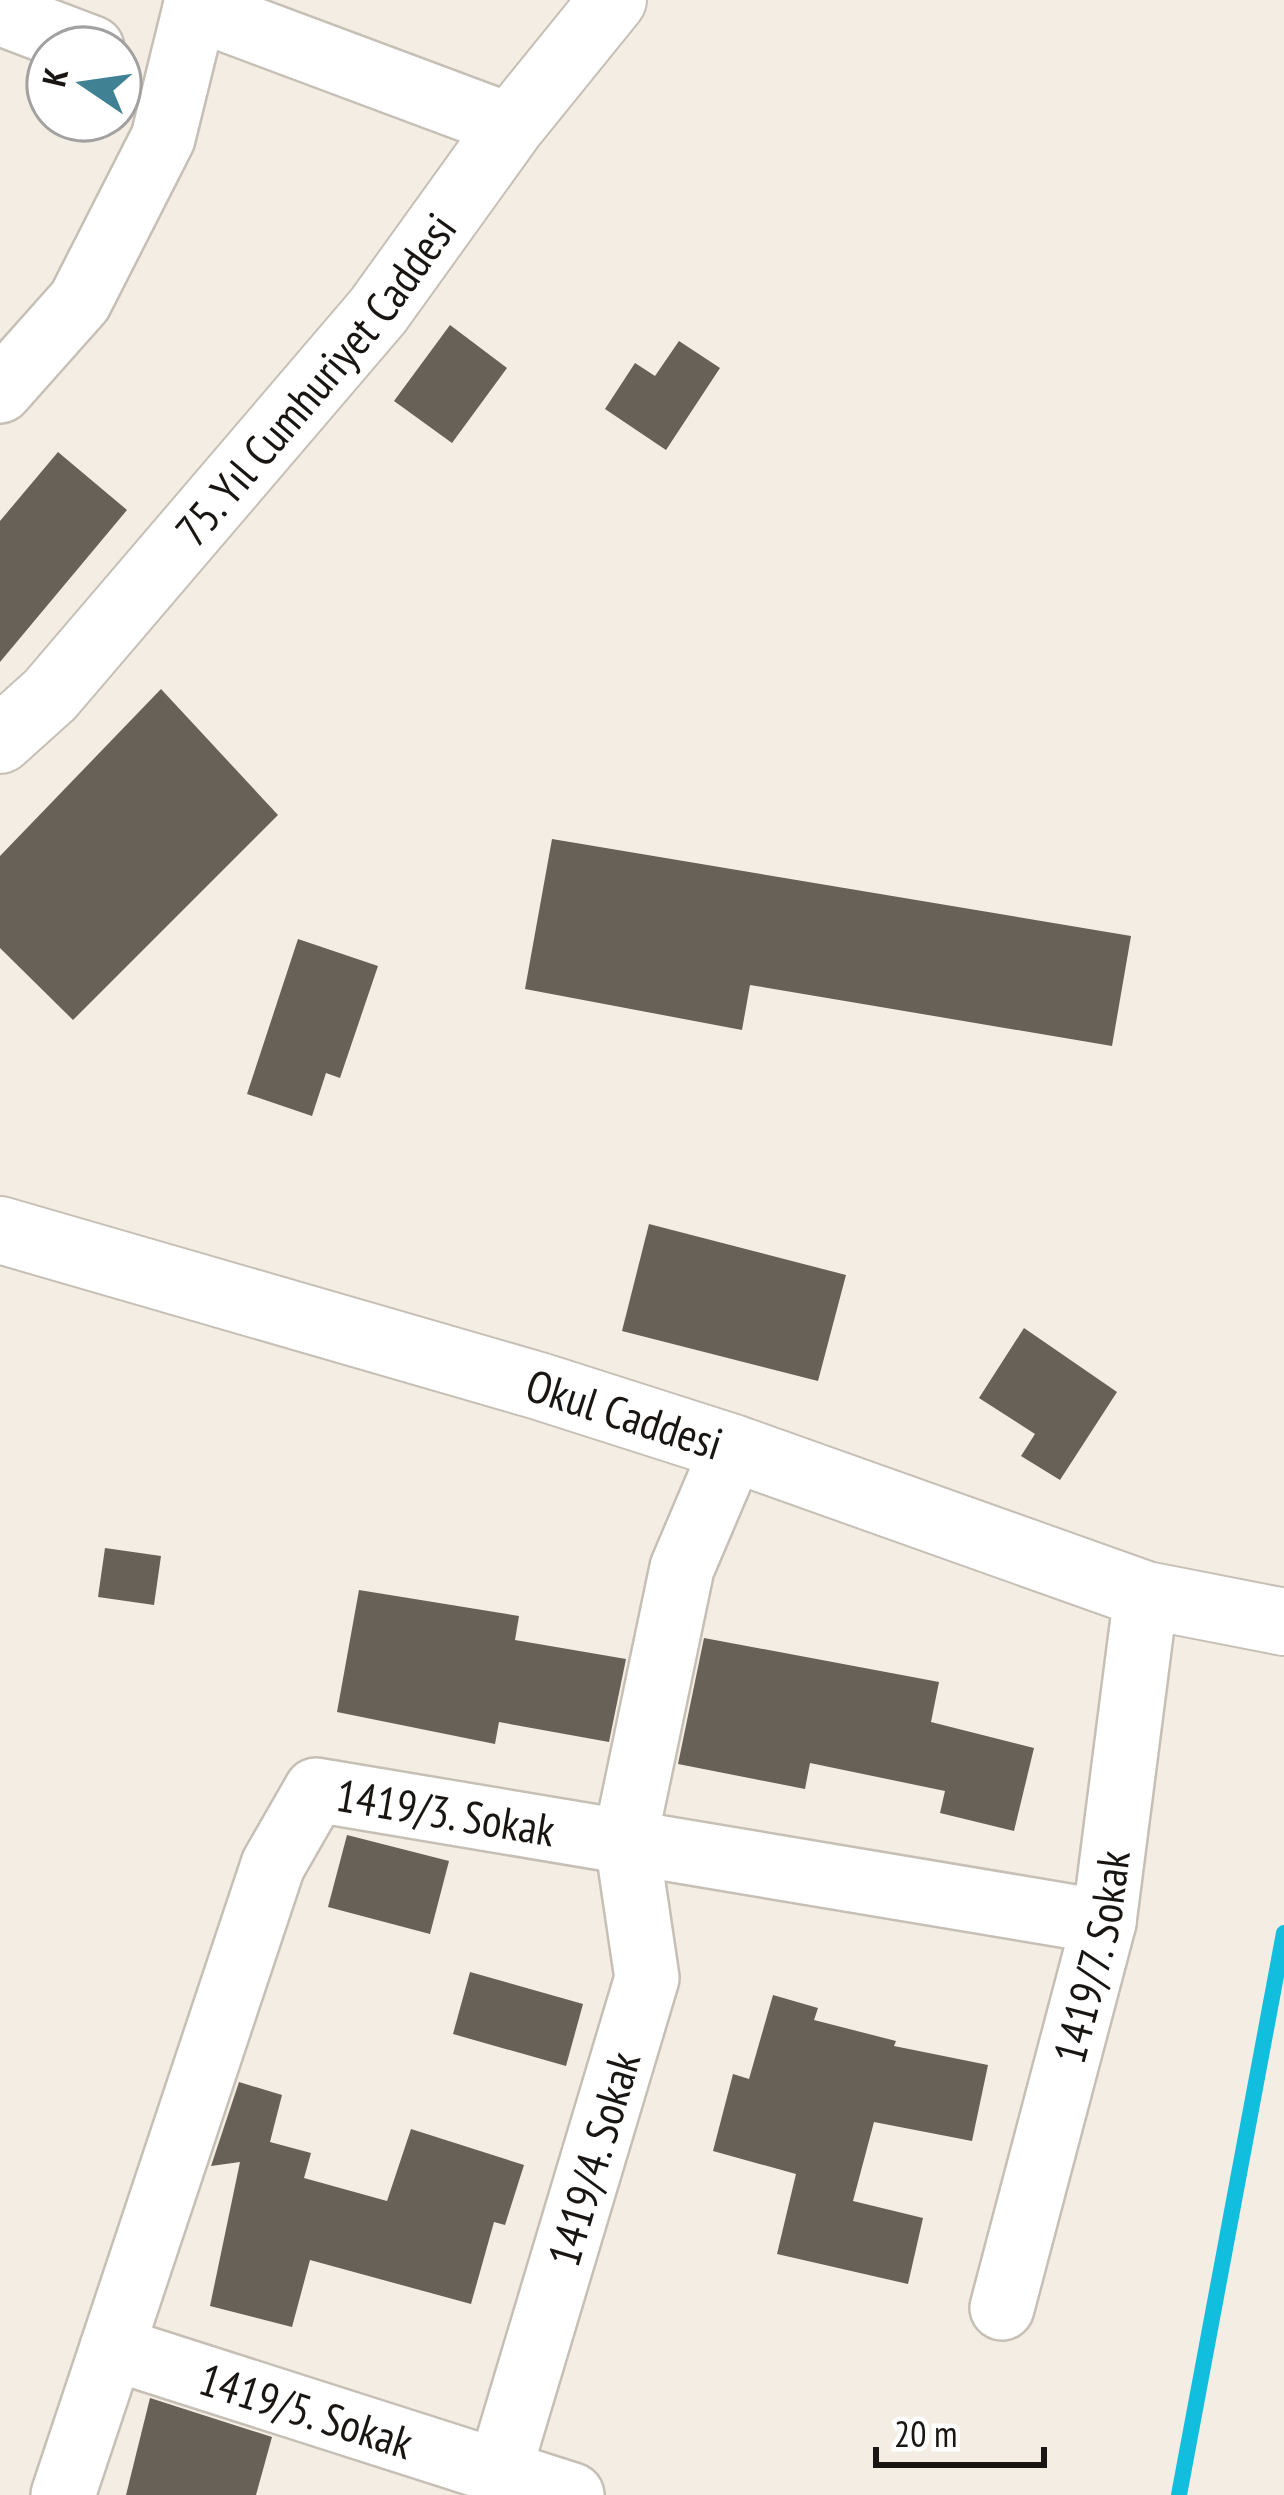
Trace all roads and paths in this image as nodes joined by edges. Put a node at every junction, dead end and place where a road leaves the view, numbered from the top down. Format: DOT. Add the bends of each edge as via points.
graph roads {
  1 [pos="613,0"];
  2 [pos="196,4"];
  3 [pos="0,13"];
  4 [pos="29,24"];
  5 [pos="144,67"];
  6 [pos="178,80"];
  7 [pos="511,126"];
  8 [pos="0,391"];
  9 [pos="0,740"];
  10 [pos="0,1230"];
  11 [pos="733,1448"];
  12 [pos="1146,1595"];
  13 [pos="1264,1616"];
  14 [pos="627,1843"];
  15 [pos="1104,1922"];
  16 [pos="1002,2308"];
  17 [pos="112,2348"];
  18 [pos="499,2472"];
  19 [pos="63,2495"];
  20 [pos="572,2495"];
  1 -- 7 [label="street, 75. Yıl Cumhuriyet Caddesi"];
  2 -- 6 [label="street"];
  2 -- 7 [label="street"];
  3 -- 4 [label="street"];
  5 -- 6 [label="street"];
  6 -- 8 [label="street" via="163,138 80,301"];
  7 -- 9 [label="street, 75. Yıl Cumhuriyet Caddesi" via="378,311 50,695"];
  10 -- 11 [label="street, Okul Caddesi"];
  11 -- 12 [label="street, Okul Caddesi"];
  11 -- 14 [label="street, 1419/4. Sokak" via="682,1568"];
  12 -- 13 [label="street, Okul Caddesi"];
  12 -- 15 [label="street, 1419/7. Sokak"];
  14 -- 15 [label="street, 1419/3. Sokak"];
  14 -- 17 [label="street, 1419/3. Sokak" via="316,1790 273,1865"];
  14 -- 18 [label="street, 1419/4. Sokak" via="647,1978"];
  15 -- 16 [label="street, 1419/7. Sokak"];
  17 -- 18 [label="street, 1419/5. Sokak"];
  17 -- 19 [label="street, 1419/3. Sokak"];
  18 -- 20 [label="street, 1419/5. Sokak"];
}
